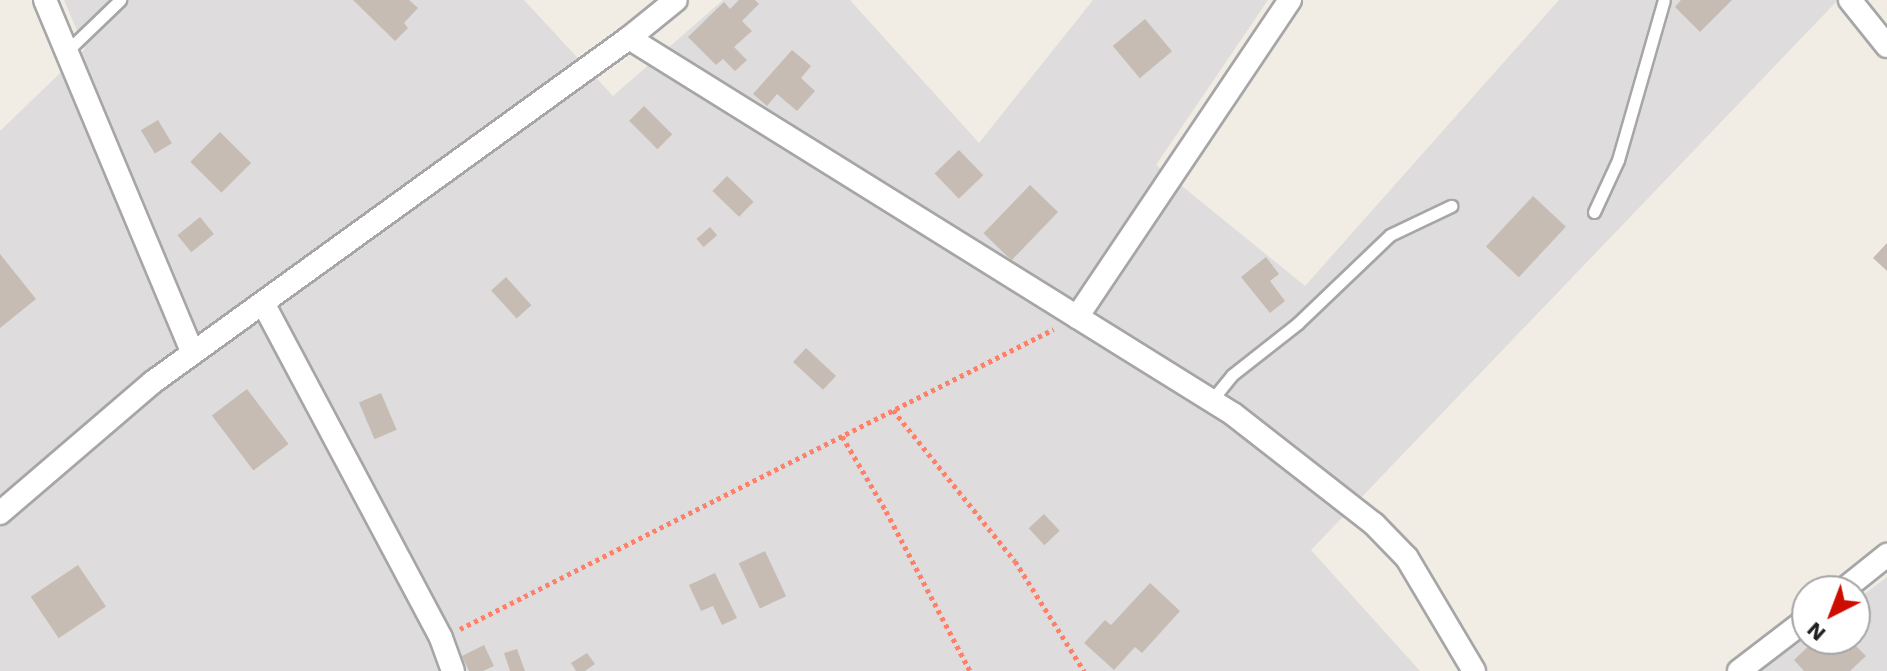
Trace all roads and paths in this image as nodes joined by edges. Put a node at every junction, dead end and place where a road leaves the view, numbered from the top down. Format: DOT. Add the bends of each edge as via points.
graph roads {
  1 [pos="45,0"];
  2 [pos="120,0"];
  3 [pos="676,0"];
  4 [pos="1290,0"];
  5 [pos="1664,0"];
  6 [pos="1850,0"];
  7 [pos="629,38"];
  8 [pos="1887,46"];
  9 [pos="66,51"];
  10 [pos="1451,206"];
  11 [pos="1594,212"];
  12 [pos="263,303"];
  13 [pos="1077,317"];
  14 [pos="193,353"];
  15 [pos="1211,401"];
  16 [pos="893,410"];
  17 [pos="842,436"];
  18 [pos="0,513"];
  19 [pos="1887,555"];
  20 [pos="1862,575"];
  21 [pos="1791,634"];
  22 [pos="441,638"];
  23 [pos="1754,668"];
  24 [pos="453,671"];
  25 [pos="970,671"];
  26 [pos="1084,671"];
  27 [pos="1474,671"];
  1 -- 9 [label="street"];
  2 -- 9 [label="lane"];
  3 -- 7 [label="street"];
  4 -- 13 [label="street"];
  5 -- 11 [label="lane" via="1618,160"];
  6 -- 8 [label="street"];
  7 -- 12 [label="street"];
  7 -- 13 [label="street"];
  9 -- 14 [label="street"];
  10 -- 15 [label="lane" via="1390,235 1298,323 1232,375"];
  12 -- 14 [label="street"];
  12 -- 22 [label="street"];
  13 -- 15 [label="street"];
  13 -- 16 [label="path"];
  14 -- 18 [label="street"];
  15 -- 27 [label="street" via="1374,524 1407,558"];
  16 -- 17 [label="path"];
  16 -- 26 [label="path" via="1015,561"];
  17 -- 22 [label="path"];
  17 -- 25 [label="path"];
  19 -- 20 [label="street"];
  21 -- 23 [label="street"];
  22 -- 24 [label="street"];
}
